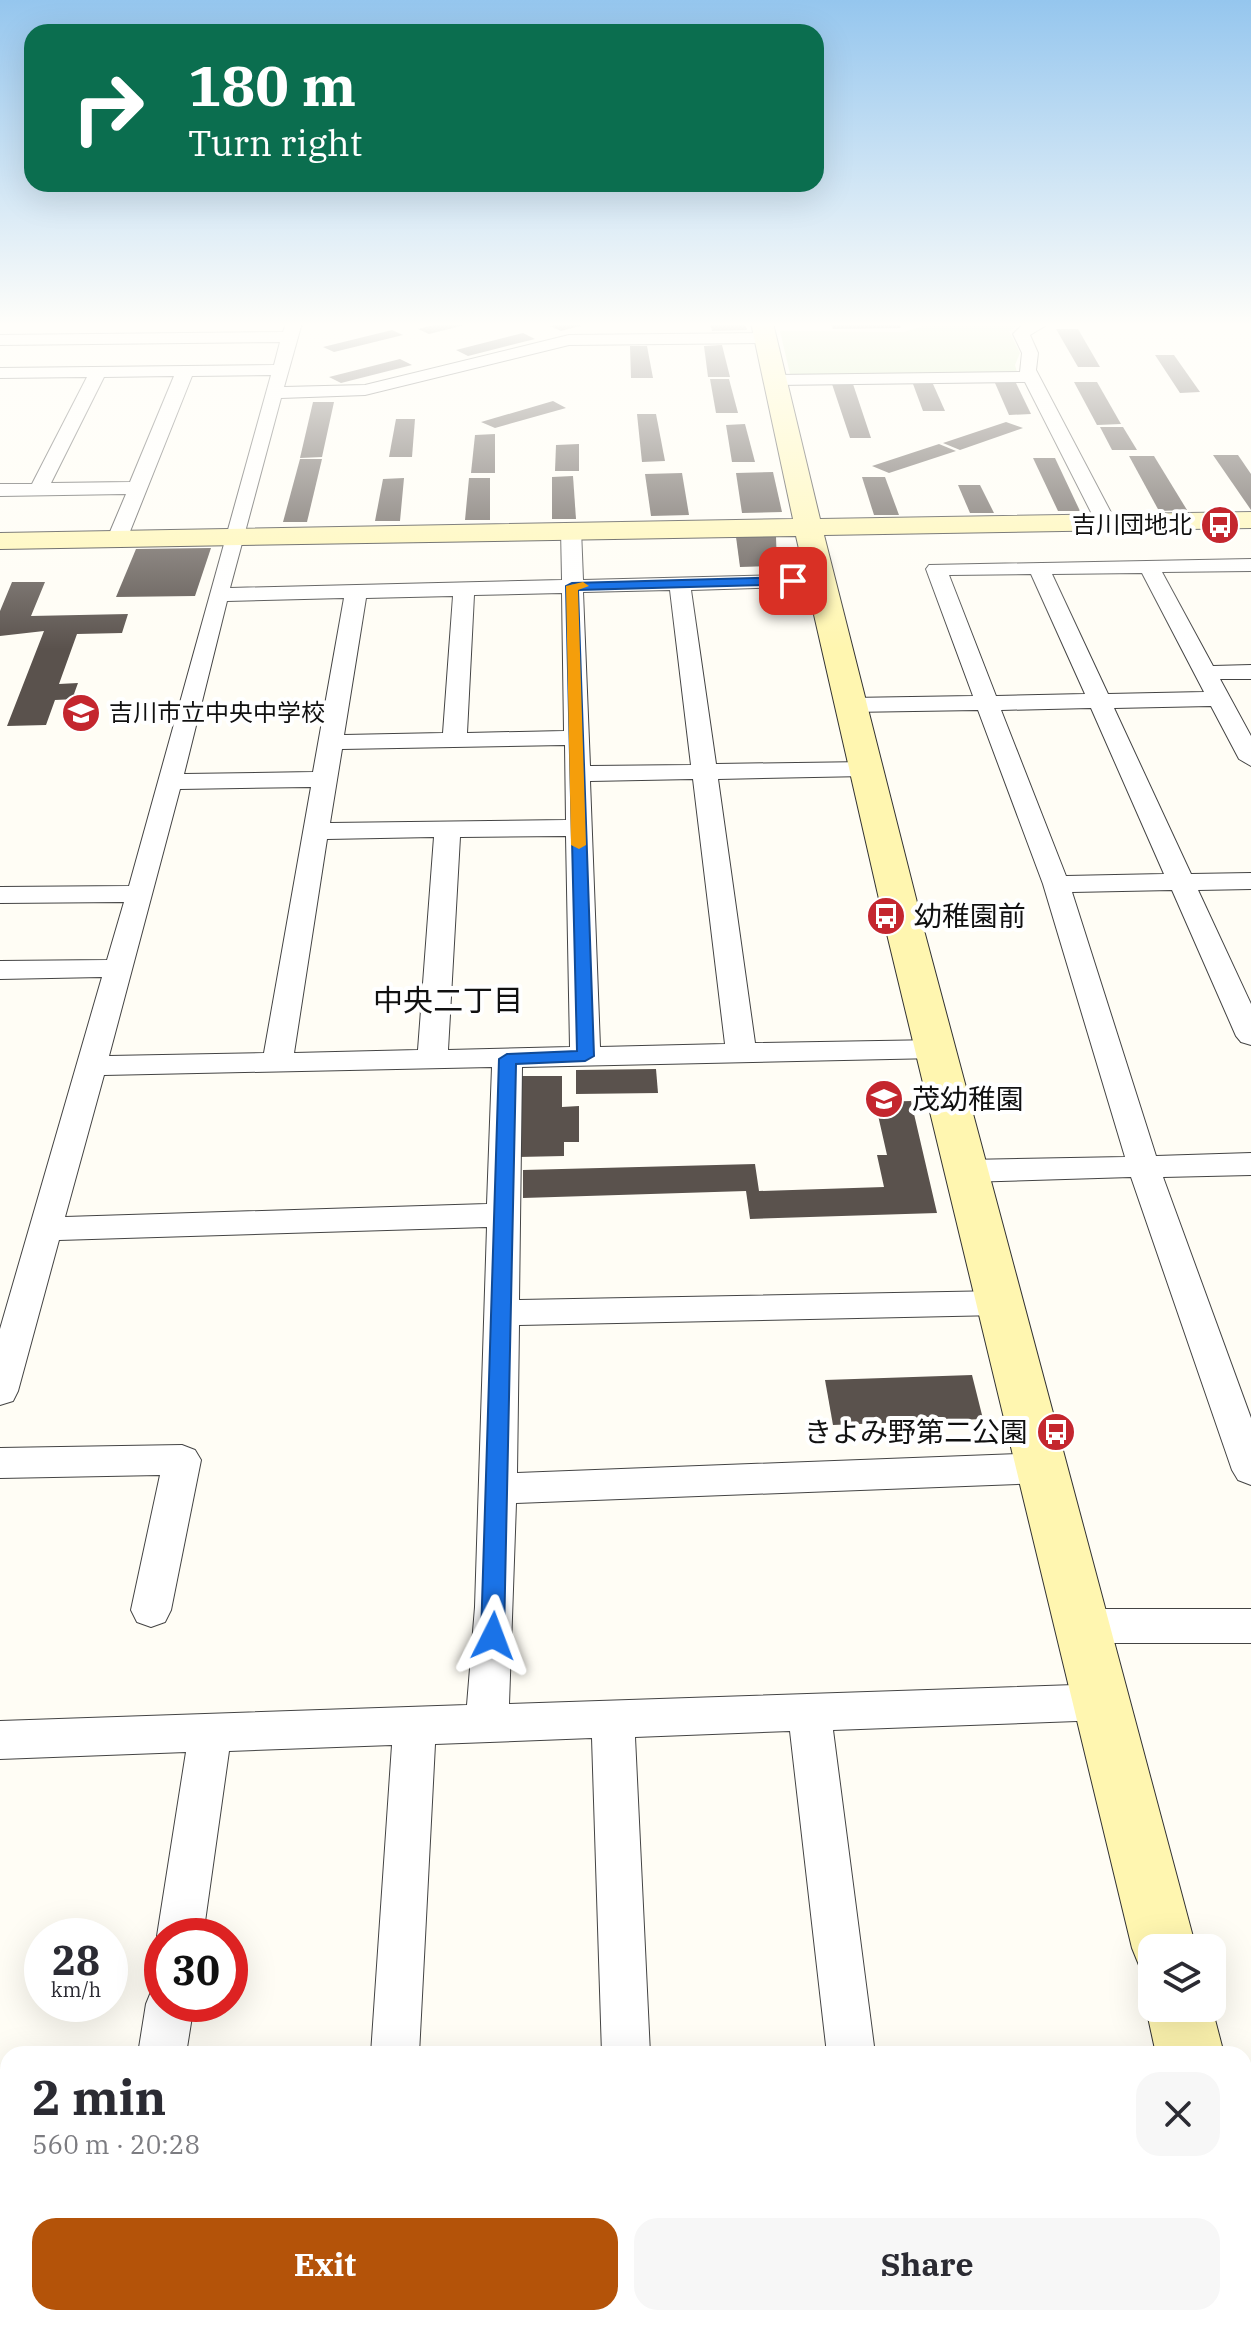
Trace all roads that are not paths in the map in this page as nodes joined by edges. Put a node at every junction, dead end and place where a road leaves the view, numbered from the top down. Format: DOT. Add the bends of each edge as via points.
graph roads {
  1 [pos="68,432"];
  2 [pos="161,432"];
  3 [pos="264,432"];
  4 [pos="787,432"];
  5 [pos="1059,432"];
  6 [pos="138,488"];
  7 [pos="39,489"];
  8 [pos="0,490"];
  9 [pos="1251,520"];
  10 [pos="1106,522"];
  11 [pos="808,525"];
  12 [pos="571,529"];
  13 [pos="233,538"];
  14 [pos="117,539"];
  15 [pos="0,541"];
  16 [pos="1149,567"];
  17 [pos="1250,567"];
  18 [pos="1039,568"];
  19 [pos="820,580"];
  20 [pos="680,583"];
  21 [pos="572,586"];
  22 [pos="464,589"];
  23 [pos="356,592"];
  24 [pos="219,595"];
  25 [pos="1251,672"];
  26 [pos="1205,673"];
  27 [pos="1219,699"];
  28 [pos="1099,700"];
  29 [pos="987,702"];
  30 [pos="850,705"];
  31 [pos="576,738"];
  32 [pos="455,740"];
  33 [pos="331,742"];
  34 [pos="1251,759"];
  35 [pos="866,769"];
  36 [pos="705,771"];
  37 [pos="578,774"];
  38 [pos="324,779"];
  39 [pos="170,782"];
  40 [pos="578,828"];
  41 [pos="448,829"];
  42 [pos="317,831"];
  43 [pos="1184,881"];
  44 [pos="1251,881"];
  45 [pos="1056,884"];
  46 [pos="140,894"];
  47 [pos="0,895"];
  48 [pos="119,968"];
  49 [pos="0,970"];
  50 [pos="1251,1036"];
  51 [pos="937,1049"];
  52 [pos="741,1053"];
  53 [pos="585,1056"];
  54 [pos="432,1058"];
  55 [pos="507,1059"];
  56 [pos="277,1062"];
  57 [pos="92,1066"];
  58 [pos="1251,1164"];
  59 [pos="1144,1168"];
  60 [pos="966,1171"];
  61 [pos="502,1215"];
  62 [pos="48,1229"];
  63 [pos="1000,1303"];
  64 [pos="499,1313"];
  65 [pos="0,1391"];
  66 [pos="0,1463"];
  67 [pos="1043,1468"];
  68 [pos="1251,1470"];
  69 [pos="498,1489"];
  70 [pos="151,1610"];
  71 [pos="1083,1626"];
  72 [pos="1251,1626"];
  73 [pos="1104,1702"];
  74 [pos="809,1712"];
  75 [pos="613,1719"];
  76 [pos="487,1724"];
  77 [pos="415,1726"];
  78 [pos="210,1733"];
  79 [pos="0,1740"];
  80 [pos="183,1918"];
  81 [pos="1161,1934"];
  82 [pos="167,2022"];
  83 [pos="1182,2022"];
  84 [pos="163,2046"];
  85 [pos="395,2046"];
  86 [pos="626,2046"];
  87 [pos="850,2046"];
  88 [pos="1188,2046"];
  1 -- 7 [label="street"];
  2 -- 6 [label="street"];
  3 -- 13 [label="street"];
  4 -- 11 [label="street"];
  5 -- 10 [label="street"];
  6 -- 7 [label="street"];
  6 -- 14 [label="street"];
  7 -- 8 [label="street"];
  9 -- 10 [label="street"];
  10 -- 11 [label="street"];
  11 -- 12 [label="street"];
  11 -- 19 [label="street"];
  12 -- 13 [label="street"];
  12 -- 21 [label="street"];
  13 -- 14 [label="street"];
  13 -- 24 [label="street"];
  14 -- 15 [label="street"];
  16 -- 17 [label="street"];
  16 -- 18 [label="street"];
  16 -- 26 [label="street"];
  18 -- 28 [label="street"];
  18 -- 29 [label="street" via="936,569"];
  19 -- 20 [label="street"];
  19 -- 30 [label="street"];
  20 -- 21 [label="street"];
  20 -- 36 [label="street"];
  21 -- 22 [label="street"];
  21 -- 31 [label="street"];
  22 -- 23 [label="street"];
  22 -- 32 [label="street"];
  23 -- 24 [label="street"];
  23 -- 33 [label="street"];
  24 -- 39 [label="street"];
  25 -- 26 [label="street"];
  26 -- 27 [label="street"];
  27 -- 28 [label="street"];
  27 -- 34 [label="street"];
  28 -- 29 [label="street"];
  28 -- 43 [label="street"];
  29 -- 30 [label="street"];
  29 -- 45 [label="street"];
  30 -- 35 [label="street"];
  31 -- 32 [label="street"];
  31 -- 37 [label="street"];
  32 -- 33 [label="street"];
  33 -- 38 [label="street"];
  35 -- 36 [label="street"];
  35 -- 51 [label="street"];
  36 -- 37 [label="street"];
  36 -- 52 [label="street"];
  37 -- 40 [label="street"];
  38 -- 39 [label="street"];
  38 -- 42 [label="street"];
  39 -- 46 [label="street"];
  40 -- 41 [label="street"];
  40 -- 53 [label="street"];
  41 -- 42 [label="street"];
  41 -- 54 [label="street"];
  42 -- 56 [label="street"];
  43 -- 44 [label="street"];
  43 -- 45 [label="street"];
  43 -- 50 [label="street"];
  45 -- 59 [label="street"];
  46 -- 47 [label="street"];
  46 -- 48 [label="street"];
  48 -- 49 [label="street"];
  48 -- 57 [label="street"];
  51 -- 52 [label="street"];
  51 -- 60 [label="street"];
  52 -- 53 [label="street"];
  53 -- 55 [label="street"];
  54 -- 55 [label="street"];
  54 -- 56 [label="street"];
  55 -- 61 [label="street"];
  56 -- 57 [label="street"];
  57 -- 62 [label="street"];
  58 -- 59 [label="street"];
  59 -- 60 [label="street"];
  59 -- 68 [label="street"];
  60 -- 63 [label="street"];
  61 -- 62 [label="street"];
  61 -- 64 [label="street"];
  62 -- 65 [label="street"];
  63 -- 64 [label="street"];
  63 -- 67 [label="street"];
  64 -- 69 [label="street"];
  66 -- 70 [label="street" via="182,1460"];
  67 -- 69 [label="street"];
  67 -- 71 [label="street"];
  69 -- 76 [label="street"];
  71 -- 72 [label="street"];
  71 -- 73 [label="street"];
  73 -- 74 [label="street"];
  73 -- 81 [label="street"];
  74 -- 75 [label="street"];
  74 -- 87 [label="street"];
  75 -- 76 [label="street"];
  75 -- 86 [label="street"];
  76 -- 77 [label="street"];
  77 -- 78 [label="street"];
  77 -- 85 [label="street"];
  78 -- 79 [label="street"];
  78 -- 80 [label="street"];
  82 -- 84 [label="street"];
  83 -- 88 [label="street"];
}
